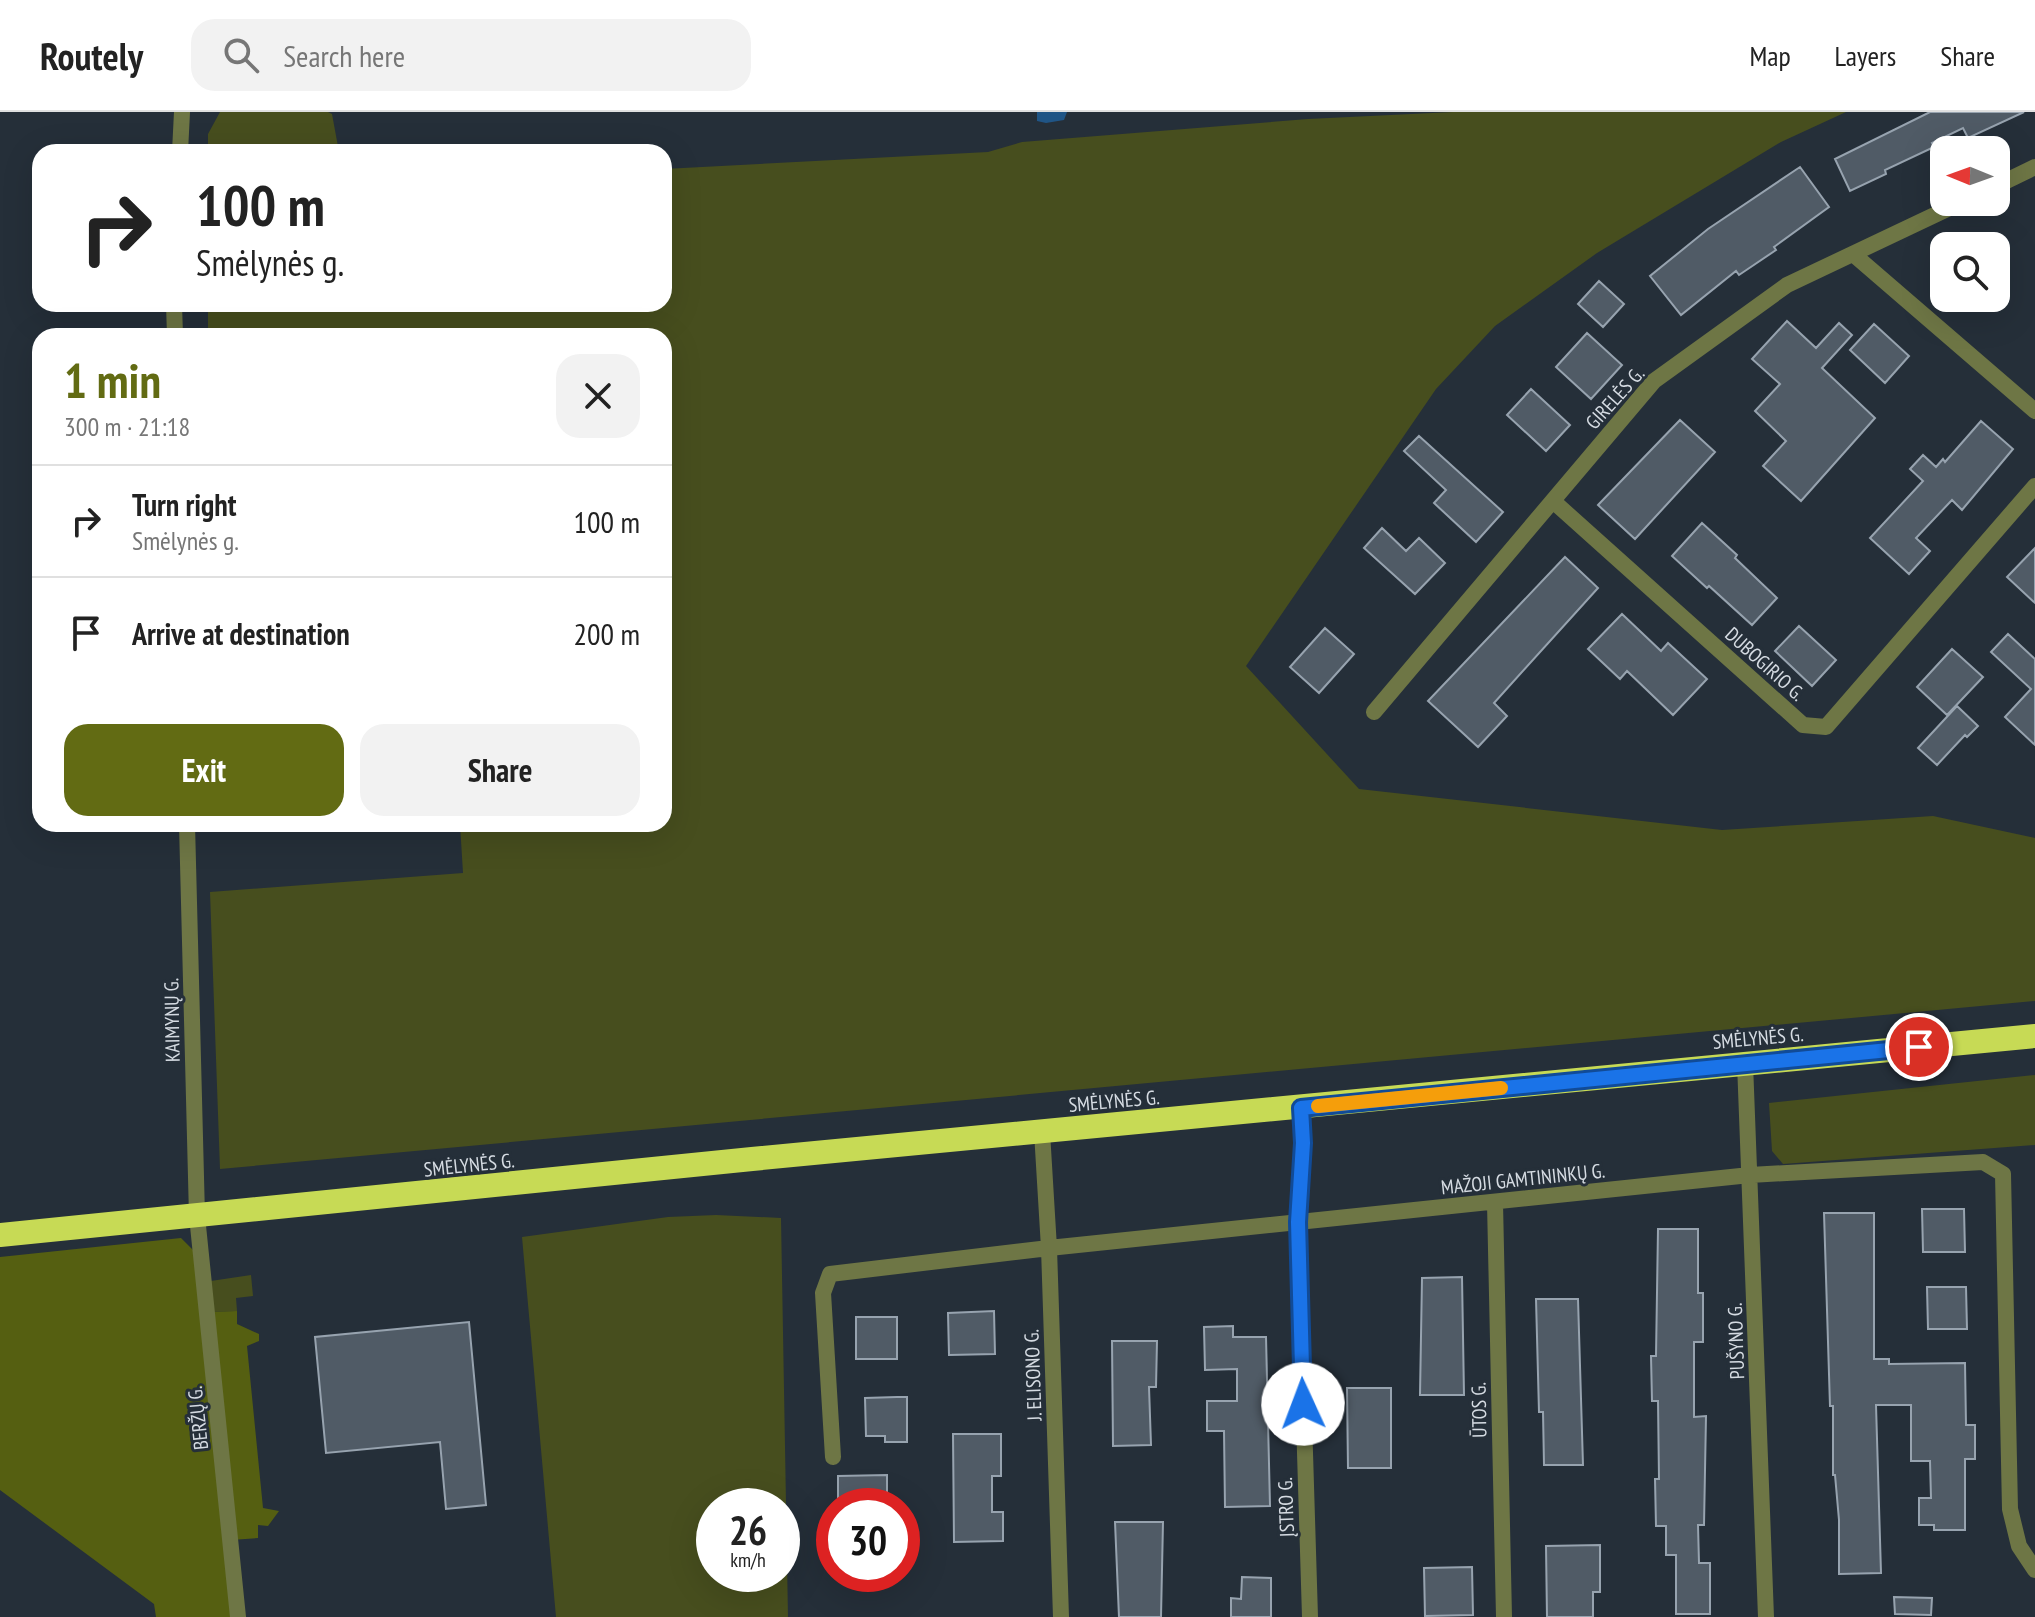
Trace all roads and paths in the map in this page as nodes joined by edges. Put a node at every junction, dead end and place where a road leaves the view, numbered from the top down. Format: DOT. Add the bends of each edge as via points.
graph roads {
  1 [pos="182,112"];
  2 [pos="180,144"];
  3 [pos="2035,167"];
  4 [pos="2010,179"];
  5 [pos="1933,216"];
  6 [pos="1853,254"];
  7 [pos="2035,411"];
  8 [pos="2035,486"];
  9 [pos="1553,501"];
  10 [pos="1374,712"];
  11 [pos="187,832"];
  12 [pos="2035,1036"];
  13 [pos="1745,1063"];
  14 [pos="1301,1108"];
  15 [pos="1042,1132"];
  16 [pos="1750,1175"];
  17 [pos="1495,1203"];
  18 [pos="197,1216"];
  19 [pos="1298,1222"];
  20 [pos="0,1235"];
  21 [pos="1049,1248"];
  22 [pos="833,1457"];
  23 [pos="2035,1570"];
  24 [pos="238,1617"];
  25 [pos="1061,1617"];
  26 [pos="1310,1617"];
  27 [pos="1504,1617"];
  28 [pos="1766,1617"];
  1 -- 2 [label="street"];
  3 -- 4 [label="street"];
  5 -- 6 [label="street, GIRELĖS G."];
  6 -- 7 [label="street"];
  6 -- 9 [label="street, GIRELĖS G." via="1787,285 1654,381"];
  8 -- 9 [label="street, DUBOGIRIO G." via="1826,727 1803,725"];
  9 -- 10 [label="street, GIRELĖS G."];
  11 -- 18 [label="street, KAIMYNŲ G."];
  12 -- 13 [label="highway, SMĖLYNĖS G."];
  13 -- 14 [label="highway, SMĖLYNĖS G."];
  13 -- 16 [label="street, PUŠYNO G."];
  14 -- 15 [label="highway, SMĖLYNĖS G."];
  14 -- 19 [label="street, ĮSTRO G."];
  15 -- 18 [label="highway, SMĖLYNĖS G."];
  15 -- 21 [label="street, J. ELISONO G."];
  16 -- 17 [label="street, MAŽOJI GAMTININKŲ G."];
  16 -- 23 [label="street, MAŽOJI GAMTININKŲ G." via="1983,1162 2003,1174 2010,1509 2019,1546"];
  16 -- 28 [label="street, PUŠYNO G."];
  17 -- 19 [label="street, MAŽOJI GAMTININKŲ G."];
  17 -- 27 [label="street, ŪTOS G."];
  18 -- 20 [label="highway, SMĖLYNĖS G."];
  18 -- 24 [label="street, BERŽŲ G."];
  19 -- 21 [label="street, MAŽOJI GAMTININKŲ G."];
  19 -- 26 [label="street, ĮSTRO G."];
  21 -- 22 [label="street, MAŽOJI GAMTININKŲ G." via="830,1274 823,1293"];
  21 -- 25 [label="street, J. ELISONO G."];
}
